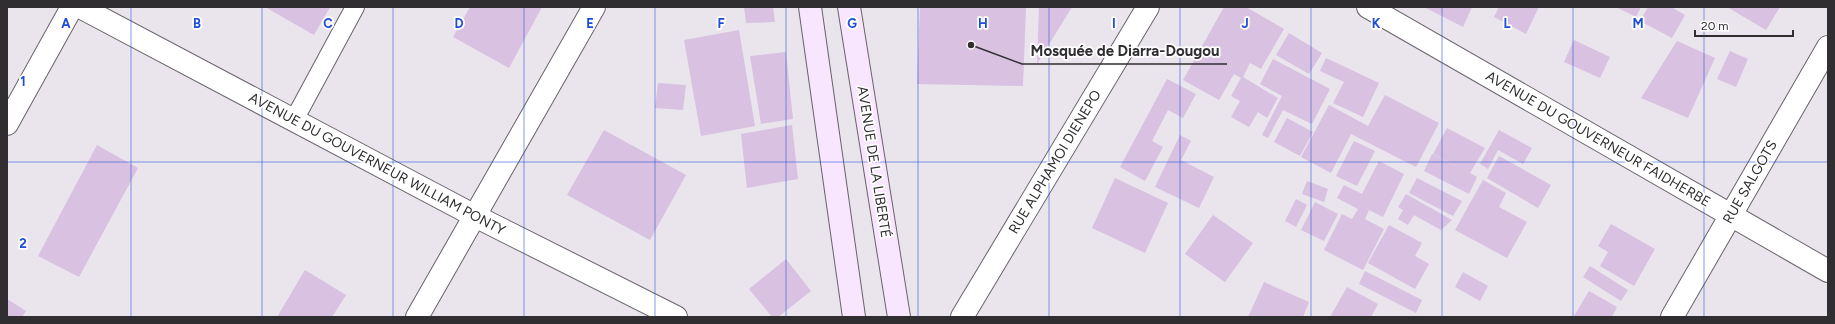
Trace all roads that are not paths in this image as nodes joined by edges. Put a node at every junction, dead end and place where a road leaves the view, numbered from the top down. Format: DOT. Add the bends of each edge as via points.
graph roads {
  1 [pos="72,7"];
  2 [pos="80,7"];
  3 [pos="355,7"];
  4 [pos="594,7"];
  5 [pos="810,7"];
  6 [pos="849,7"];
  7 [pos="1148,7"];
  8 [pos="1368,7"];
  9 [pos="1828,47"];
  10 [pos="294,120"];
  11 [pos="7,124"];
  12 [pos="1730,215"];
  13 [pos="475,216"];
  14 [pos="1828,271"];
  15 [pos="418,317"];
  16 [pos="676,317"];
  17 [pos="854,317"];
  18 [pos="899,317"];
  19 [pos="962,317"];
  20 [pos="1672,317"];
  1 -- 11 [label="street"];
  2 -- 10 [label="street, AVENUE DU GOUVERNEUR WILLIAM PONTY"];
  3 -- 10 [label="lane"];
  4 -- 13 [label="street"];
  5 -- 17 [label="main road"];
  6 -- 18 [label="main road, AVENUE DE LA LIBERTÉ"];
  7 -- 19 [label="street, RUE ALPHAMOI DIENEPO"];
  8 -- 12 [label="street, AVENUE DU GOUVERNEUR FAIDHERBE"];
  9 -- 12 [label="street, RUE SALGOTS"];
  10 -- 13 [label="street, AVENUE DU GOUVERNEUR WILLIAM PONTY"];
  12 -- 14 [label="street, AVENUE DU GOUVERNEUR FAIDHERBE"];
  12 -- 20 [label="street, RUE SALGOTS"];
  13 -- 15 [label="street"];
  13 -- 16 [label="street, AVENUE DU GOUVERNEUR WILLIAM PONTY"];
}
